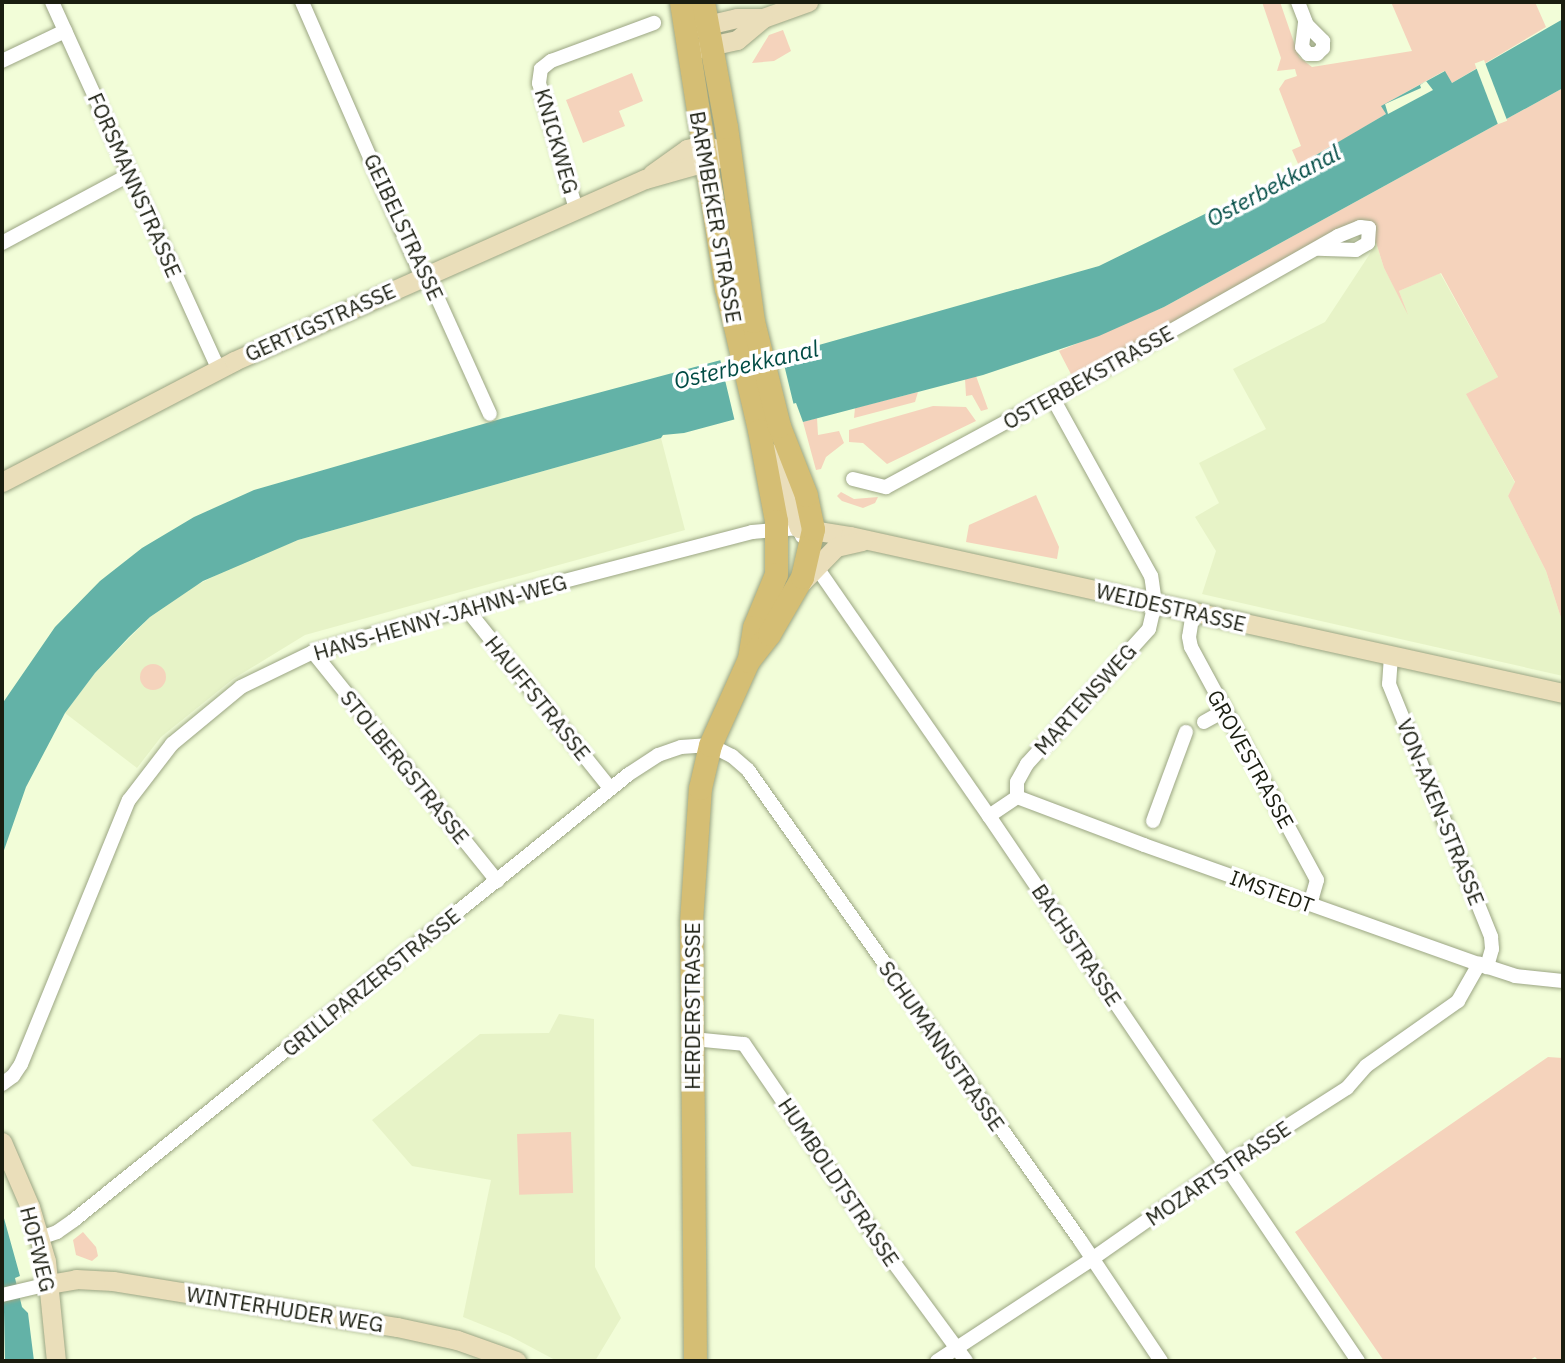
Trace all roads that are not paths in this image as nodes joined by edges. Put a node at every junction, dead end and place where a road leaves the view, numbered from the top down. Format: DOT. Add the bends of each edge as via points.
graph roads {
  1 [pos="52,2"];
  2 [pos="302,2"];
  3 [pos="681,2"];
  4 [pos="703,2"];
  5 [pos="808,2"];
  6 [pos="1298,2"];
  7 [pos="1305,21"];
  8 [pos="654,23"];
  9 [pos="65,31"];
  10 [pos="710,35"];
  11 [pos="687,40"];
  12 [pos="2,61"];
  13 [pos="704,153"];
  14 [pos="730,155"];
  15 [pos="129,175"];
  16 [pos="576,209"];
  17 [pos="3,239"];
  18 [pos="1318,249"];
  19 [pos="422,276"];
  20 [pos="751,354"];
  21 [pos="218,368"];
  22 [pos="1052,397"];
  23 [pos="490,414"];
  24 [pos="769,428"];
  25 [pos="3,477"];
  26 [pos="853,479"];
  27 [pos="796,529"];
  28 [pos="870,540"];
  29 [pos="813,562"];
  30 [pos="1155,603"];
  31 [pos="465,607"];
  32 [pos="1193,612"];
  33 [pos="313,652"];
  34 [pos="1391,656"];
  35 [pos="748,661"];
  36 [pos="1563,693"];
  37 [pos="1224,711"];
  38 [pos="1204,722"];
  39 [pos="1186,732"];
  40 [pos="710,745"];
  41 [pos="610,788"];
  42 [pos="1017,797"];
  43 [pos="989,816"];
  44 [pos="1153,821"];
  45 [pos="496,881"];
  46 [pos="1310,904"];
  47 [pos="1483,966"];
  48 [pos="1563,981"];
  49 [pos="692,1039"];
  50 [pos="2,1084"];
  51 [pos="2,1142"];
  52 [pos="1225,1166"];
  53 [pos="40,1238"];
  54 [pos="1092,1259"];
  55 [pos="49,1284"];
  56 [pos="2,1295"];
  57 [pos="962,1355"];
  58 [pos="510,1360"];
  59 [pos="56,1361"];
  60 [pos="695,1361"];
  61 [pos="937,1361"];
  62 [pos="1161,1361"];
  63 [pos="1358,1361"];
  1 -- 9 [label="street, FORSMANNSTRASSE"];
  2 -- 19 [label="street, GEIBELSTRASSE"];
  3 -- 11 [label="main road, BARMBEKER STRASSE"];
  4 -- 10 [label="main road, BARMBEKER STRASSE"];
  5 -- 10 [label="street" via="763,18 737,40"];
  6 -- 7 [label="street"];
  8 -- 16 [label="street, KNICKWEG" via="551,61 541,69 539,83"];
  9 -- 12 [label="street"];
  9 -- 15 [label="street, FORSMANNSTRASSE"];
  10 -- 11 [label="street"];
  10 -- 14 [label="main road, BARMBEKER STRASSE"];
  11 -- 13 [label="main road, BARMBEKER STRASSE"];
  13 -- 14 [label="street, GERTIGSTRASSE"];
  13 -- 16 [label="street, GERTIGSTRASSE" via="676,156 645,179"];
  13 -- 20 [label="main road, BARMBEKER STRASSE" via="726,288"];
  14 -- 20 [label="main road, BARMBEKER STRASSE" via="753,321"];
  15 -- 17 [label="street"];
  15 -- 21 [label="street, FORSMANNSTRASSE"];
  16 -- 19 [label="street, GERTIGSTRASSE"];
  18 -- 22 [label="street, OSTERBEKSTRASSE"];
  19 -- 21 [label="street, GERTIGSTRASSE"];
  19 -- 23 [label="street, GEIBELSTRASSE" via="433,288"];
  20 -- 24 [label="main road, BARMBEKER STRASSE"];
  21 -- 25 [label="street, GERTIGSTRASSE"];
  22 -- 26 [label="street, OSTERBEKSTRASSE" via="886,487"];
  22 -- 30 [label="street" via="1151,576"];
  24 -- 27 [label="main road"];
  24 -- 27 [label="main road" via="806,495"];
  27 -- 28 [label="street, WEIDESTRASSE"];
  27 -- 29 [label="main road, HERDERSTRASSE"];
  27 -- 31 [label="street, HANS-HENNY-JAHNN-WEG" via="745,533"];
  27 -- 35 [label="main road, HERDERSTRASSE" via="754,626"];
  28 -- 29 [label="street" via="836,547"];
  28 -- 30 [label="street, WEIDESTRASSE"];
  29 -- 35 [label="main road, HERDERSTRASSE"];
  29 -- 43 [label="street, BACHSTRASSE"];
  30 -- 32 [label="street, WEIDESTRASSE"];
  30 -- 42 [label="street, MARTENSWEG" via="1149,629 1027,764 1017,782"];
  31 -- 33 [label="street, HANS-HENNY-JAHNN-WEG"];
  31 -- 41 [label="street, HAUFFSTRASSE"];
  32 -- 34 [label="street, WEIDESTRASSE"];
  32 -- 37 [label="street, GROVESTRASSE" via="1191,647"];
  33 -- 45 [label="street, STOLBERGSTRASSE"];
  33 -- 50 [label="street, HANS-HENNY-JAHNN-WEG" via="233,693 191,726 153,766 119,820 21,1064"];
  34 -- 36 [label="street, WEIDESTRASSE"];
  34 -- 47 [label="street, VON-AXEN-STRASSE" via="1390,684 1491,937 1492,949"];
  35 -- 40 [label="main road, HERDERSTRASSE"];
  37 -- 38 [label="street"];
  37 -- 46 [label="street, GROVESTRASSE" via="1317,880"];
  39 -- 44 [label="street"];
  40 -- 41 [label="street, GRILLPARZERSTRASSE" via="657,755"];
  40 -- 49 [label="main road, HERDERSTRASSE" via="695,838"];
  40 -- 54 [label="street, SCHUMANNSTRASSE" via="748,770"];
  41 -- 45 [label="street, GRILLPARZERSTRASSE"];
  42 -- 43 [label="street"];
  42 -- 46 [label="street, IMSTEDT"];
  43 -- 52 [label="street, BACHSTRASSE"];
  45 -- 53 [label="street, GRILLPARZERSTRASSE" via="63,1228"];
  46 -- 47 [label="street, IMSTEDT"];
  47 -- 48 [label="street, IMSTEDT"];
  47 -- 52 [label="street, MOZARTSTRASSE" via="1450,1008 1366,1066 1347,1088"];
  49 -- 57 [label="street, HUMBOLDTSTRASSE" via="744,1044"];
  49 -- 60 [label="main road, HERDERSTRASSE"];
  51 -- 53 [label="street, HOFWEG"];
  52 -- 54 [label="street, MOZARTSTRASSE"];
  52 -- 63 [label="street, BACHSTRASSE"];
  53 -- 55 [label="street, HOFWEG"];
  54 -- 57 [label="street, MOZARTSTRASSE"];
  54 -- 62 [label="street, SCHUMANNSTRASSE"];
  55 -- 56 [label="street"];
  55 -- 58 [label="street, WINTERHUDER WEG" via="76,1279 113,1281 397,1327 457,1340"];
  55 -- 59 [label="street, HOFWEG"];
  57 -- 61 [label="street, MOZARTSTRASSE"];
}
